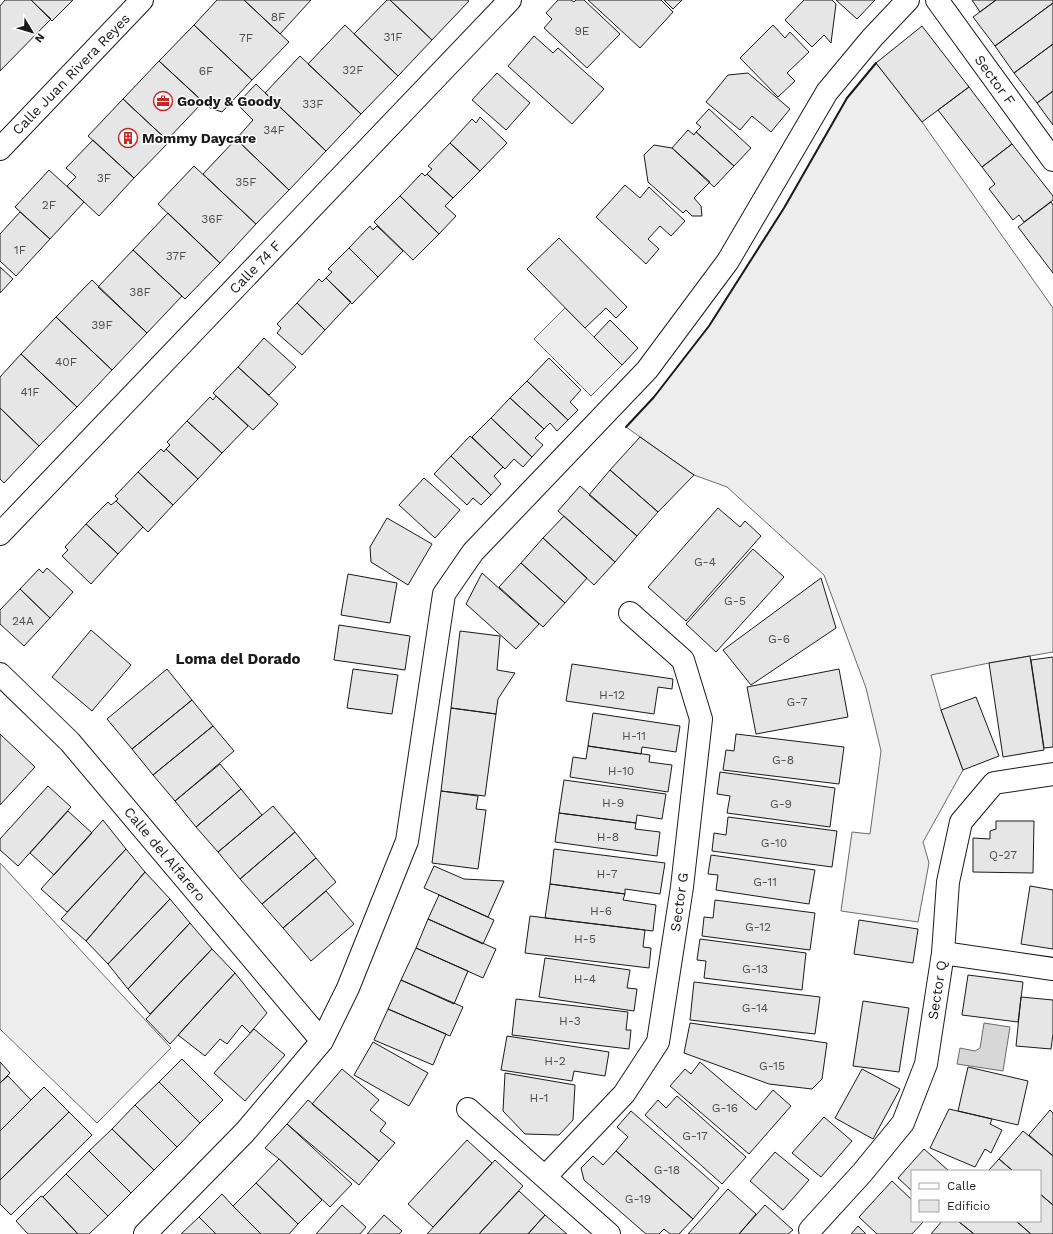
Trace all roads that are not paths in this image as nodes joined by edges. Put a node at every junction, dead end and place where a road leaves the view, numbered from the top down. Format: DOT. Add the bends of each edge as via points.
graph roads {
  1 [pos="142,0"];
  2 [pos="510,0"];
  3 [pos="908,0"];
  4 [pos="937,0"];
  5 [pos="1,147"];
  6 [pos="1053,160"];
  7 [pos="0,534"];
  8 [pos="630,613"];
  9 [pos="0,674"];
  10 [pos="1053,774"];
  11 [pos="943,953"];
  12 [pos="1053,969"];
  13 [pos="322,1041"];
  14 [pos="468,1109"];
  15 [pos="545,1177"];
  16 [pos="810,1230"];
  17 [pos="145,1234"];
  18 [pos="609,1234"];
  1 -- 5 [label="street, Calle Juan Rivera Reyes"];
  2 -- 7 [label="street, Calle 74 F"];
  3 -- 13 [label="street" via="827,92 728,261 647,370 473,552 444,594 407,841 348,988"];
  4 -- 6 [label="street, Sector F"];
  8 -- 15 [label="street, Sector G" via="683,660 701,718 682,887 658,1042 624,1094"];
  9 -- 13 [label="street, Calle del Alfarero" via="70,742"];
  10 -- 11 [label="street, Sector Q" via="994,783 961,822 948,882"];
  11 -- 12 [label="street"];
  11 -- 16 [label="street, Sector Q" via="926,1064 903,1122"];
  13 -- 17 [label="street" via="245,1132"];
  14 -- 15 [label="street"];
  15 -- 18 [label="street"];
}
